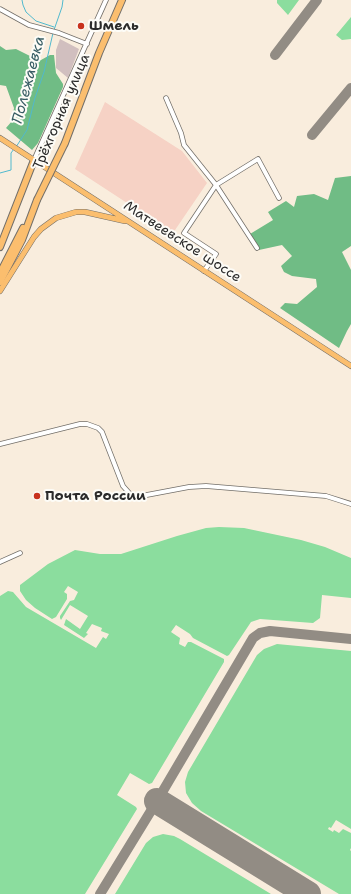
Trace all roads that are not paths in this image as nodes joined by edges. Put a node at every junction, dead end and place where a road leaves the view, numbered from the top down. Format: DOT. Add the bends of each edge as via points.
graph roads {
  1 [pos="106,0"];
  2 [pos="122,0"];
  3 [pos="0,9"];
  4 [pos="87,44"];
  5 [pos="166,98"];
  6 [pos="0,138"];
  7 [pos="34,160"];
  8 [pos="216,185"];
  9 [pos="279,198"];
  10 [pos="33,210"];
  11 [pos="130,222"];
  12 [pos="0,247"];
  13 [pos="257,248"];
  14 [pos="204,271"];
  15 [pos="0,273"];
  16 [pos="0,282"];
  17 [pos="0,291"];
  18 [pos="351,366"];
  19 [pos="0,444"];
  20 [pos="351,504"];
  21 [pos="20,552"];
  22 [pos="0,562"];
  1 -- 4 [label="street"];
  2 -- 10 [label="highway, Трёхгорная улица, bridge" via="65,143"];
  3 -- 4 [label="street" via="29,25"];
  4 -- 7 [label="street"];
  5 -- 8 [label="street" via="184,146"];
  6 -- 7 [label="main road, Матвеевское шоссе"];
  7 -- 11 [label="main road, Матвеевское шоссе"];
  7 -- 12 [label="highway"];
  8 -- 9 [label="street" via="258,159"];
  8 -- 13 [label="street"];
  8 -- 14 [label="street" via="184,233 216,254"];
  10 -- 15 [label="highway"];
  10 -- 16 [label="highway" via="22,240"];
  11 -- 14 [label="main road, Матвеевское шоссе"];
  11 -- 17 [label="main road" via="85,212 56,218 34,236"];
  14 -- 18 [label="main road, Матвеевское шоссе"];
  19 -- 20 [label="street" via="87,424 102,432 122,486 130,495 136,497 206,486 326,496"];
  21 -- 22 [label="street"];
}
